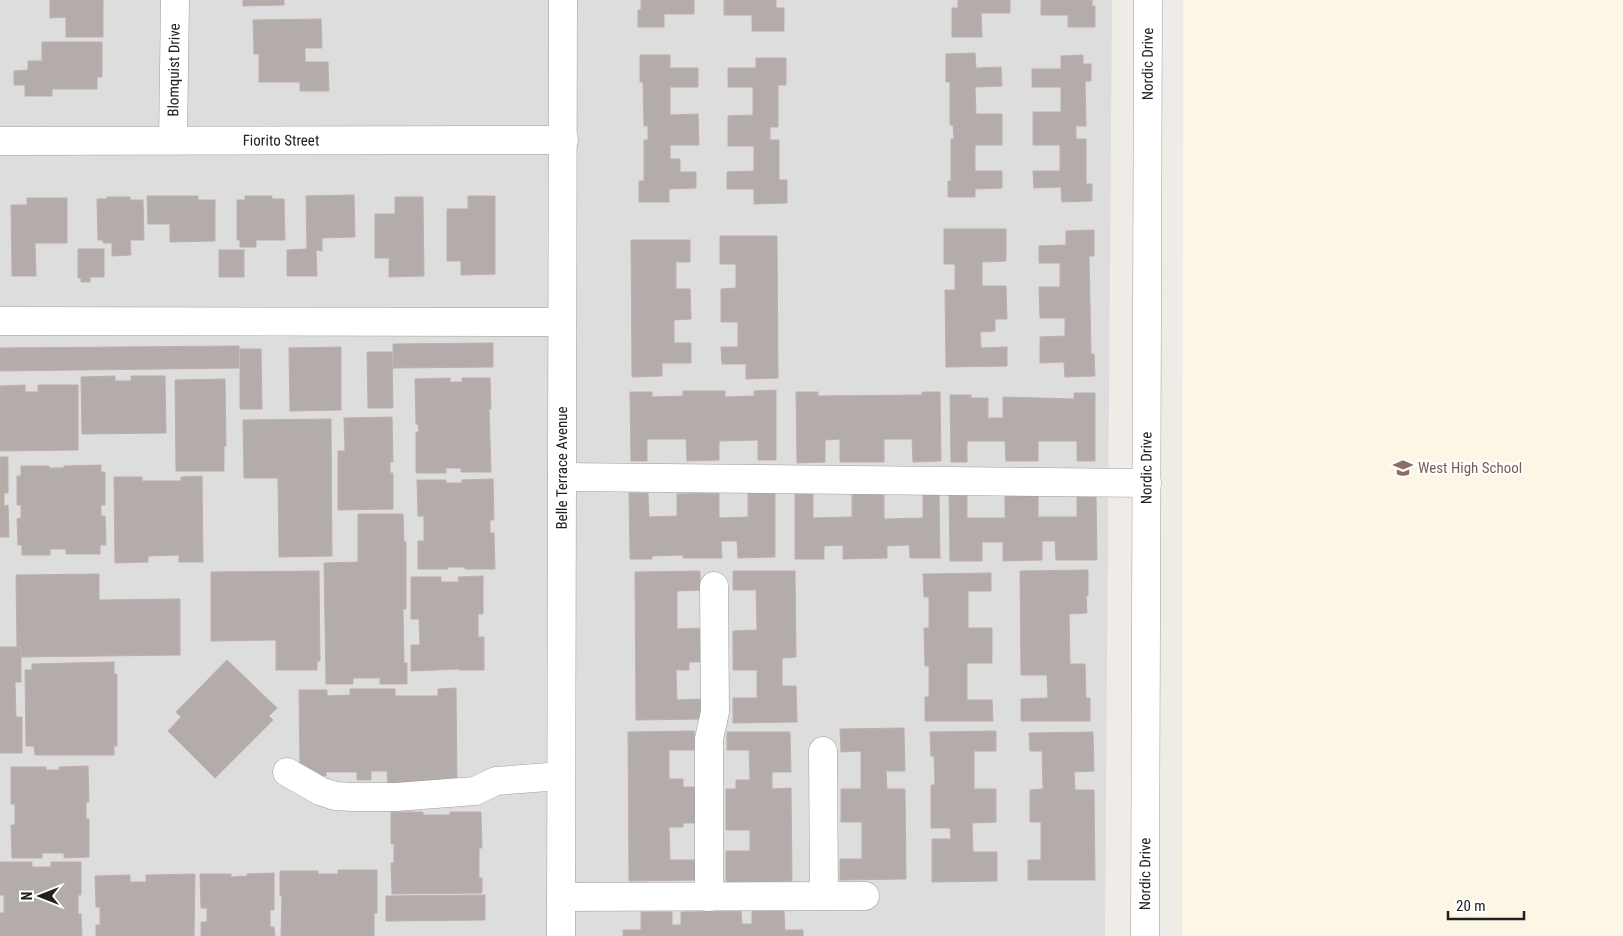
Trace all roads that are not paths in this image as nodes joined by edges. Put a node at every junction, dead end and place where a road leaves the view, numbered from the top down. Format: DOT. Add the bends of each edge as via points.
graph roads {
  1 [pos="175,0"];
  2 [pos="563,0"];
  3 [pos="1148,0"];
  4 [pos="174,140"];
  5 [pos="564,140"];
  6 [pos="0,141"];
  7 [pos="0,321"];
  8 [pos="562,322"];
  9 [pos="562,477"];
  10 [pos="1147,483"];
  11 [pos="714,586"];
  12 [pos="823,752"];
  13 [pos="287,772"];
  14 [pos="561,776"];
  15 [pos="824,896"];
  16 [pos="865,896"];
  17 [pos="709,897"];
  18 [pos="561,898"];
  19 [pos="561,936"];
  20 [pos="1144,936"];
  1 -- 4 [label="street, Blomquist Drive"];
  2 -- 5 [label="street, Belle Terrace Avenue"];
  3 -- 10 [label="street, Nordic Drive"];
  4 -- 5 [label="street, Fiorito Street"];
  4 -- 6 [label="street, Fiorito Street"];
  5 -- 8 [label="street, Belle Terrace Avenue"];
  7 -- 8 [label="street"];
  8 -- 9 [label="street, Belle Terrace Avenue"];
  9 -- 10 [label="street"];
  9 -- 14 [label="street, Belle Terrace Avenue"];
  10 -- 20 [label="street, Nordic Drive"];
  11 -- 17 [label="street" via="715,712 709,739"];
  12 -- 15 [label="street"];
  13 -- 14 [label="street" via="320,792 352,797 475,792 496,781"];
  14 -- 18 [label="street, Belle Terrace Avenue"];
  15 -- 16 [label="street"];
  15 -- 17 [label="street"];
  17 -- 18 [label="street"];
  18 -- 19 [label="street, Belle Terrace Avenue"];
}
